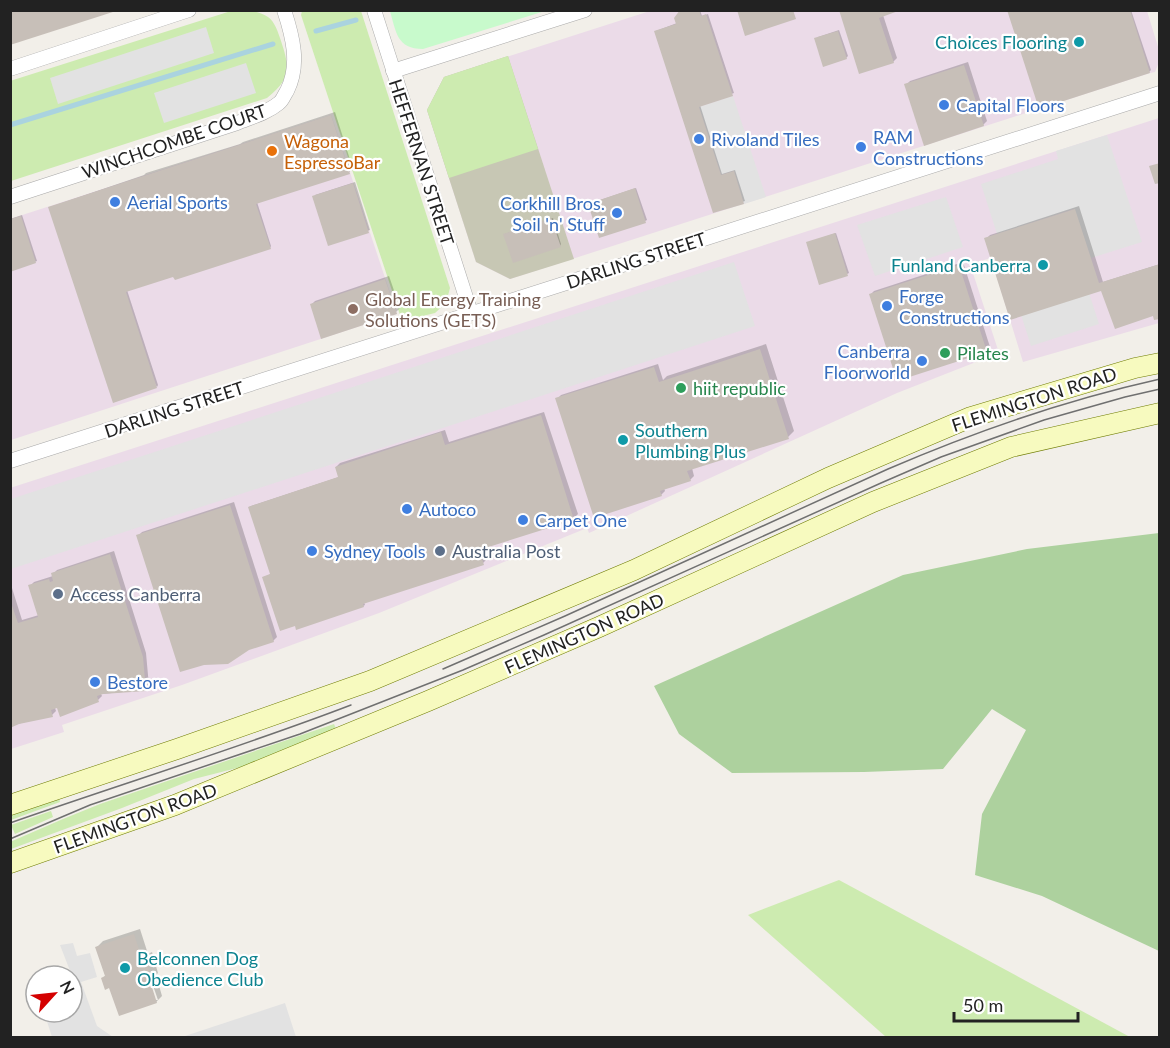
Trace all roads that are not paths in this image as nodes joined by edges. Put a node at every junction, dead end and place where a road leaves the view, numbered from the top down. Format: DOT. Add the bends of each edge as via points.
graph roads {
  1 [pos="189,10"];
  2 [pos="284,10"];
  3 [pos="374,10"];
  4 [pos="585,10"];
  5 [pos="10,69"];
  6 [pos="393,71"];
  7 [pos="1160,93"];
  8 [pos="10,197"];
  9 [pos="471,314"];
  10 [pos="1160,363"];
  11 [pos="1160,401"];
  12 [pos="1160,413"];
  13 [pos="1011,447"];
  14 [pos="10,461"];
  15 [pos="10,805"];
  16 [pos="10,863"];
  1 -- 5 [label="street"];
  2 -- 8 [label="street, WINCHCOMBE COURT" via="295,57 292,81 281,101 237,123"];
  3 -- 6 [label="street, HEFFERNAN STREET"];
  4 -- 6 [label="street"];
  6 -- 9 [label="street, HEFFERNAN STREET"];
  7 -- 9 [label="street, DARLING STREET"];
  9 -- 14 [label="street, DARLING STREET"];
  10 -- 15 [label="main road, FLEMINGTON ROAD" via="971,417 828,478 634,570 370,681"];
  11 -- 13 [label="main road" via="1061,426"];
  12 -- 13 [label="main road, FLEMINGTON ROAD"];
  13 -- 16 [label="main road, FLEMINGTON ROAD" via="873,502 429,701 175,805"];
}
